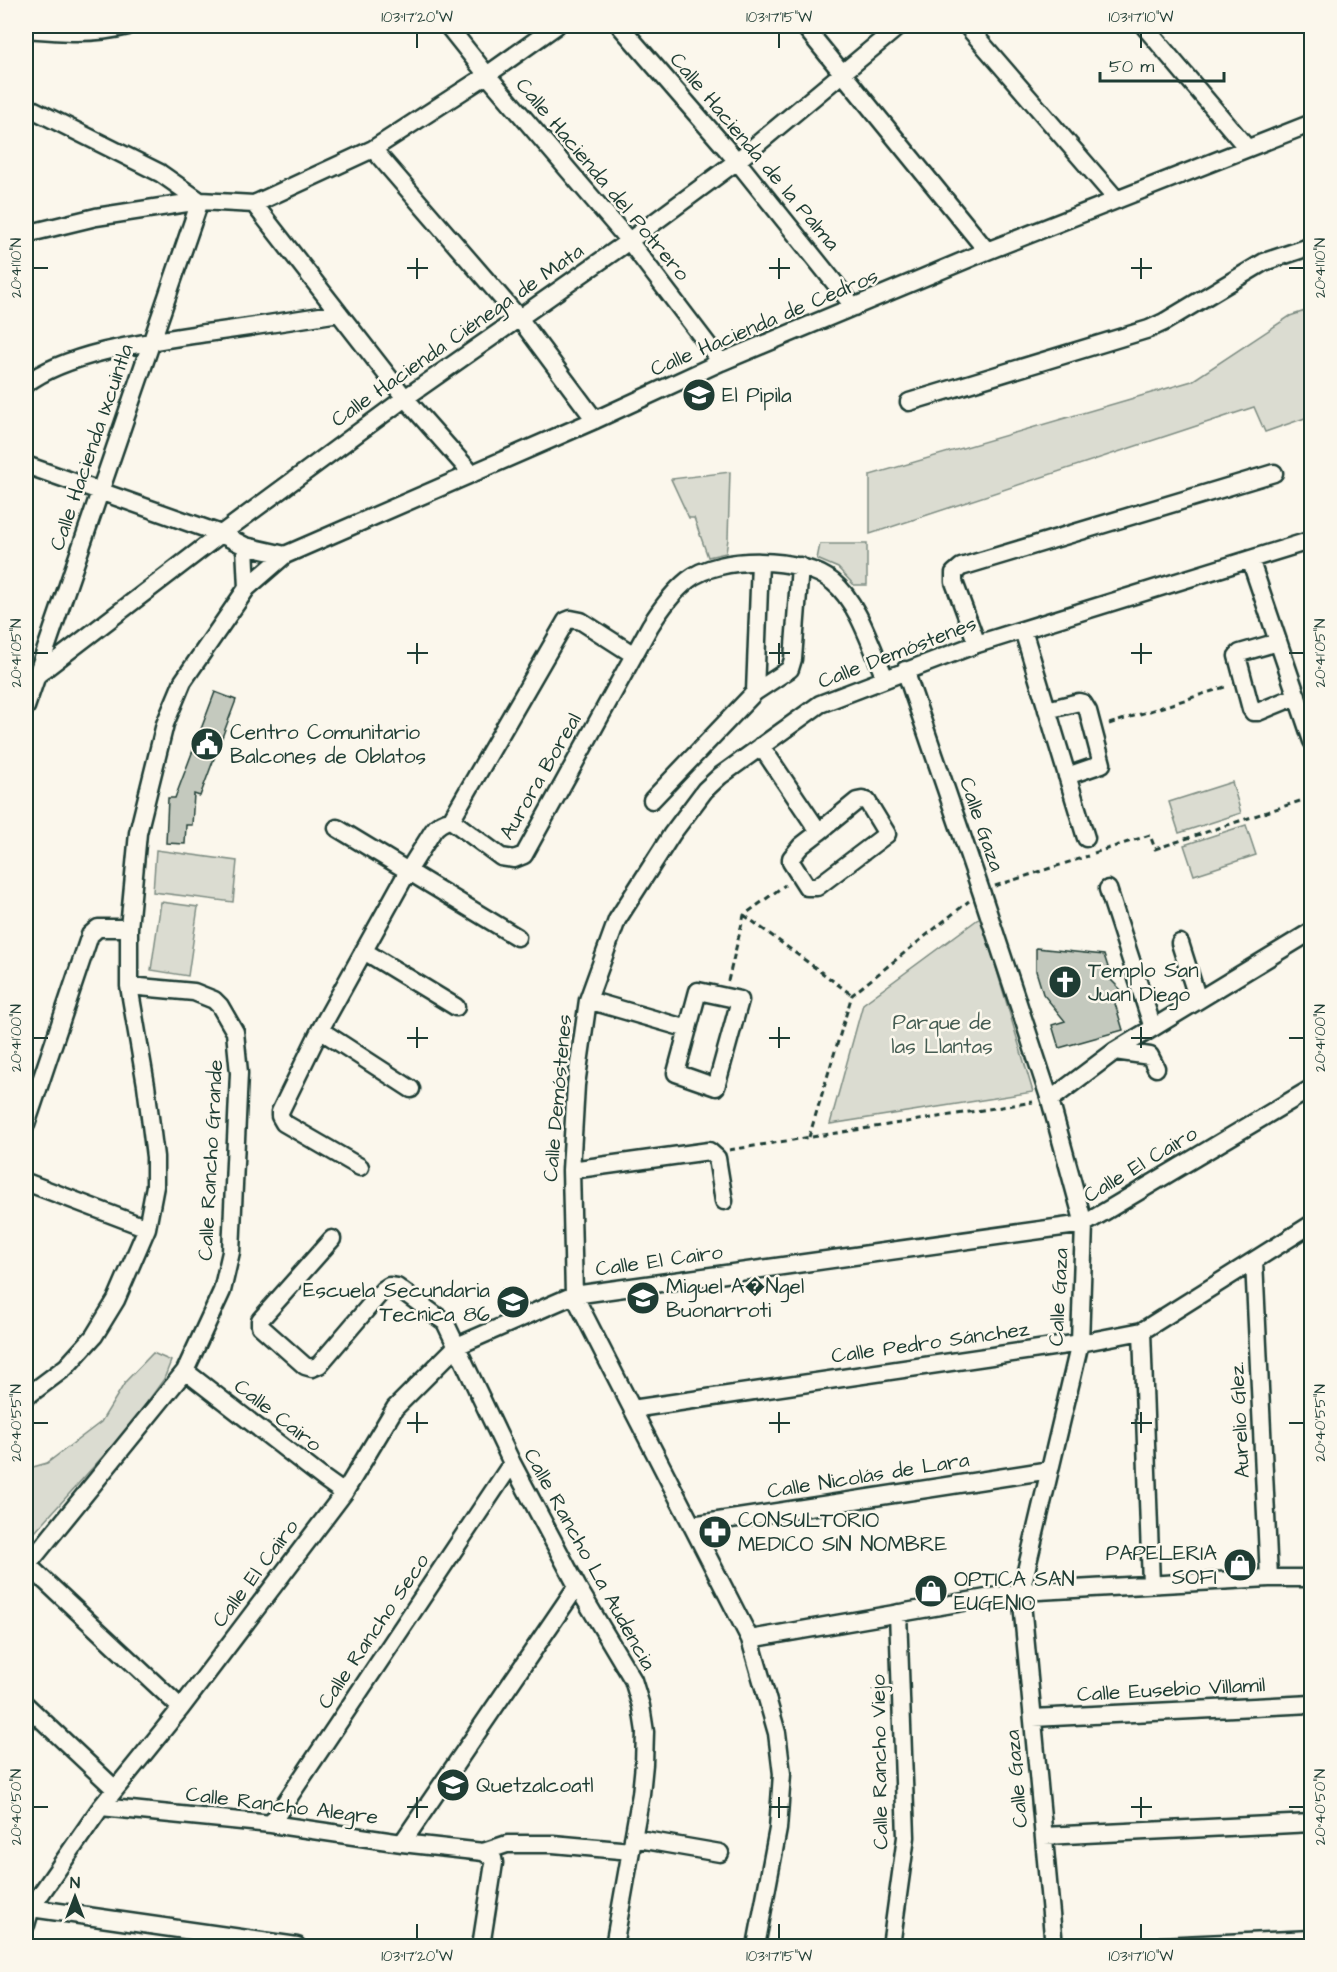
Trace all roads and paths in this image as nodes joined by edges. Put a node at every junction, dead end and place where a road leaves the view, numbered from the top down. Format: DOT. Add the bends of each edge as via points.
graph roads {
  1 [pos="128,26"];
  2 [pos="448,26"];
  3 [pos="556,26"];
  4 [pos="620,26"];
  5 [pos="804,26"];
  6 [pos="899,26"];
  7 [pos="967,26"];
  8 [pos="1144,26"];
  9 [pos="26,29"];
  10 [pos="843,72"];
  11 [pos="487,75"];
  12 [pos="26,106"];
  13 [pos="1311,123"];
  14 [pos="1247,148"];
  15 [pos="373,149"];
  16 [pos="737,161"];
  17 [pos="1117,200"];
  18 [pos="200,201"];
  19 [pos="254,204"];
  20 [pos="26,234"];
  21 [pos="629,241"];
  22 [pos="1311,246"];
  23 [pos="987,251"];
  24 [pos="854,307"];
  25 [pos="339,313"];
  26 [pos="519,318"];
  27 [pos="151,342"];
  28 [pos="721,362"];
  29 [pos="26,384"];
  30 [pos="405,398"];
  31 [pos="909,402"];
  32 [pos="595,420"];
  33 [pos="26,465"];
  34 [pos="1274,473"];
  35 [pos="472,474"];
  36 [pos="100,492"];
  37 [pos="221,534"];
  38 [pos="1311,540"];
  39 [pos="245,546"];
  40 [pos="285,555"];
  41 [pos="1250,560"];
  42 [pos="760,562"];
  43 [pos="800,566"];
  44 [pos="247,588"];
  45 [pos="1023,630"];
  46 [pos="1278,642"];
  47 [pos="977,644"];
  48 [pos="634,655"];
  49 [pos="905,670"];
  50 [pos="36,676"];
  51 [pos="885,678"];
  52 [pos="1243,682"];
  53 [pos="755,692"];
  54 [pos="1297,696"];
  55 [pos="26,707"];
  56 [pos="1047,710"];
  57 [pos="1093,729"];
  58 [pos="1311,741"];
  59 [pos="761,746"];
  60 [pos="1067,776"];
  61 [pos="1311,797"];
  62 [pos="652,800"];
  63 [pos="451,820"];
  64 [pos="337,828"];
  65 [pos="819,832"];
  66 [pos="1086,838"];
  67 [pos="408,871"];
  68 [pos="799,875"];
  69 [pos="1108,889"];
  70 [pos="981,891"];
  71 [pos="744,915"];
  72 [pos="129,928"];
  73 [pos="1311,931"];
  74 [pos="517,937"];
  75 [pos="1180,943"];
  76 [pos="364,951"];
  77 [pos="129,986"];
  78 [pos="852,996"];
  79 [pos="732,998"];
  80 [pos="588,1000"];
  81 [pos="1198,1000"];
  82 [pos="456,1007"];
  83 [pos="1153,1028"];
  84 [pos="688,1029"];
  85 [pos="320,1030"];
  86 [pos="1115,1051"];
  87 [pos="1156,1068"];
  88 [pos="1311,1088"];
  89 [pos="411,1089"];
  90 [pos="1050,1100"];
  91 [pos="26,1125"];
  92 [pos="808,1137"];
  93 [pos="712,1152"];
  94 [pos="360,1167"];
  95 [pos="571,1170"];
  96 [pos="26,1182"];
  97 [pos="724,1200"];
  98 [pos="1084,1224"];
  99 [pos="1311,1224"];
  100 [pos="147,1228"];
  101 [pos="333,1239"];
  102 [pos="1254,1261"];
  103 [pos="574,1295"];
  104 [pos="1142,1331"];
  105 [pos="1080,1343"];
  106 [pos="457,1346"];
  107 [pos="185,1371"];
  108 [pos="26,1397"];
  109 [pos="632,1408"];
  110 [pos="512,1463"];
  111 [pos="1050,1470"];
  112 [pos="344,1492"];
  113 [pos="692,1525"];
  114 [pos="27,1566"];
  115 [pos="1269,1578"];
  116 [pos="1311,1578"];
  117 [pos="1151,1584"];
  118 [pos="577,1586"];
  119 [pos="1021,1592"];
  120 [pos="898,1613"];
  121 [pos="750,1638"];
  122 [pos="1311,1704"];
  123 [pos="181,1708"];
  124 [pos="28,1713"];
  125 [pos="1033,1718"];
  126 [pos="115,1789"];
  127 [pos="101,1807"];
  128 [pos="1311,1823"];
  129 [pos="272,1824"];
  130 [pos="1044,1836"];
  131 [pos="402,1843"];
  132 [pos="632,1845"];
  133 [pos="720,1853"];
  134 [pos="488,1855"];
  135 [pos="31,1908"];
  136 [pos="26,1925"];
  137 [pos="1311,1939"];
  138 [pos="297,1947"];
  139 [pos="481,1947"];
  140 [pos="614,1947"];
  141 [pos="756,1947"];
  142 [pos="891,1947"];
  143 [pos="1054,1947"];
  144 [pos="1160,1947"];
  1 -- 9 [label="street" via="66,33"];
  2 -- 11 [label="street, Calle Hacienda del Potrero"];
  3 -- 11 [label="street"];
  4 -- 16 [label="street, Calle Hacienda de la Palma"];
  5 -- 10 [label="street"];
  6 -- 10 [label="street, Calle Hacienda Ciénega de Mata"];
  7 -- 17 [label="street"];
  8 -- 14 [label="street"];
  10 -- 16 [label="street, Calle Hacienda Ciénega de Mata"];
  10 -- 23 [label="street"];
  11 -- 15 [label="street"];
  11 -- 21 [label="street, Calle Hacienda del Potrero"];
  12 -- 18 [label="street" via="160,173"];
  13 -- 14 [label="street, Calle Hacienda de Cedros"];
  14 -- 17 [label="street, Calle Hacienda de Cedros"];
  15 -- 19 [label="street"];
  15 -- 26 [label="street"];
  16 -- 21 [label="street, Calle Hacienda Ciénega de Mata"];
  16 -- 24 [label="street, Calle Hacienda de la Palma"];
  17 -- 23 [label="street, Calle Hacienda de Cedros"];
  18 -- 19 [label="street"];
  18 -- 20 [label="street" via="96,217"];
  18 -- 27 [label="street, Calle Hacienda Ixcuintla"];
  19 -- 25 [label="street"];
  21 -- 26 [label="street, Calle Hacienda Ciénega de Mata"];
  21 -- 28 [label="street, Calle Hacienda del Potrero"];
  22 -- 31 [label="street" via="1264,262 1149,329"];
  23 -- 24 [label="street, Calle Hacienda de Cedros"];
  24 -- 28 [label="street, Calle Hacienda de Cedros"];
  25 -- 27 [label="street"];
  25 -- 30 [label="street"];
  26 -- 30 [label="street, Calle Hacienda Ciénega de Mata"];
  26 -- 32 [label="street"];
  27 -- 29 [label="street" via="68,363"];
  27 -- 36 [label="street, Calle Hacienda Ixcuintla"];
  28 -- 32 [label="street, Calle Hacienda de Cedros"];
  30 -- 35 [label="street"];
  30 -- 37 [label="street, Calle Hacienda Ciénega de Mata"];
  32 -- 35 [label="street, Calle Hacienda de Cedros"];
  33 -- 36 [label="street"];
  34 -- 47 [label="street" via="961,567 954,573 954,582"];
  35 -- 40 [label="street, Calle Hacienda de Cedros"];
  36 -- 37 [label="street"];
  36 -- 50 [label="street, Calle Hacienda Ixcuintla"];
  37 -- 39 [label="street"];
  37 -- 50 [label="street, Calle Hacienda Ciénega de Mata"];
  38 -- 41 [label="street, Calle Demóstenes"];
  39 -- 40 [label="street"];
  39 -- 44 [label="street"];
  40 -- 44 [label="street, Calle Hacienda de Cedros"];
  41 -- 45 [label="street, Calle Demóstenes"];
  41 -- 46 [label="street"];
  42 -- 43 [label="street, Aurora Boreal"];
  42 -- 48 [label="street, Aurora Boreal" via="721,566 688,580 656,616"];
  42 -- 53 [label="street"];
  43 -- 51 [label="street, Aurora Boreal" via="827,578 842,592 865,631"];
  43 -- 53 [label="street" via="790,669"];
  44 -- 72 [label="street, Calle Hacienda de Cedros" via="183,681 165,724 138,833"];
  45 -- 47 [label="street, Calle Demóstenes"];
  45 -- 56 [label="street"];
  46 -- 52 [label="street" via="1238,654"];
  46 -- 54 [label="street"];
  47 -- 49 [label="street, Calle Demóstenes"];
  48 -- 63 [label="street" via="581,621 566,621"];
  48 -- 63 [label="street, Aurora Boreal" via="524,855 514,860 501,857"];
  49 -- 51 [label="street, Calle Demóstenes"];
  49 -- 70 [label="street, Calle Gaza"];
  50 -- 55 [label="street, Calle Hacienda Ixcuintla"];
  51 -- 59 [label="street, Calle Demóstenes" via="820,704"];
  52 -- 54 [label="street" via="1255,712"];
  52 -- 57 [label="path"];
  53 -- 62 [label="street"];
  54 -- 58 [label="street"];
  56 -- 57 [label="street" via="1083,703"];
  56 -- 60 [label="street"];
  57 -- 60 [label="street" via="1102,764"];
  59 -- 65 [label="street"];
  59 -- 80 [label="street, Calle Demóstenes" via="705,790 672,834 617,920"];
  60 -- 66 [label="street"];
  61 -- 70 [label="path" via="1155,849 1150,835"];
  63 -- 67 [label="street" via="437,826"];
  64 -- 67 [label="street"];
  65 -- 68 [label="street" via="791,857"];
  65 -- 68 [label="street" via="862,800 867,801 886,834 817,887 807,887"];
  67 -- 74 [label="street"];
  67 -- 76 [label="street"];
  68 -- 71 [label="path"];
  69 -- 83 [label="street"];
  70 -- 78 [label="path"];
  70 -- 90 [label="street, Calle Gaza"];
  71 -- 78 [label="path"];
  71 -- 79 [label="path"];
  72 -- 77 [label="street, Calle Hacienda de Cedros"];
  72 -- 91 [label="street" via="101,928 90,935"];
  73 -- 81 [label="street"];
  75 -- 81 [label="street"];
  76 -- 82 [label="street"];
  76 -- 85 [label="street"];
  77 -- 100 [label="street, Calle Hacienda de Cedros" via="155,1157 155,1186"];
  77 -- 107 [label="street, Calle Rancho Grande" via="194,992 214,1000 235,1032 239,1073 231,1252 222,1291"];
  78 -- 92 [label="path"];
  79 -- 84 [label="street" via="698,991"];
  79 -- 84 [label="street" via="716,1087 676,1073"];
  80 -- 84 [label="street"];
  80 -- 95 [label="street, Calle Demóstenes" via="576,1085"];
  81 -- 83 [label="street"];
  83 -- 86 [label="street"];
  85 -- 89 [label="street"];
  85 -- 94 [label="street" via="280,1116 284,1123"];
  86 -- 87 [label="street" via="1150,1056"];
  86 -- 90 [label="street"];
  88 -- 98 [label="street, Calle El Cairo"];
  90 -- 92 [label="path"];
  90 -- 98 [label="street, Calle Gaza"];
  92 -- 93 [label="path"];
  93 -- 95 [label="street"];
  93 -- 97 [label="street" via="717,1158"];
  95 -- 103 [label="street, Calle Demóstenes"];
  96 -- 100 [label="street"];
  98 -- 103 [label="street, Calle El Cairo"];
  98 -- 105 [label="street, Calle Gaza"];
  99 -- 102 [label="street, Calle Pedro Sánchez"];
  100 -- 108 [label="street, Calle Hacienda de Cedros" via="116,1300 94,1336 66,1367"];
  101 -- 106 [label="street, Calle Rancho La Audencia" via="260,1320 262,1329 312,1368 320,1365 389,1286 397,1287 445,1322"];
  102 -- 104 [label="street, Calle Pedro Sánchez"];
  102 -- 115 [label="street, Aurelio Glez."];
  103 -- 106 [label="street, Calle El Cairo"];
  103 -- 109 [label="street, Calle Demóstenes"];
  104 -- 105 [label="street, Calle Pedro Sánchez"];
  104 -- 117 [label="street"];
  105 -- 109 [label="street, Calle Pedro Sánchez"];
  105 -- 111 [label="street, Calle Gaza"];
  106 -- 110 [label="street, Calle Rancho La Audencia"];
  106 -- 112 [label="street, Calle El Cairo" via="394,1408"];
  107 -- 112 [label="street, Calle Cairo"];
  107 -- 114 [label="street, Calle Rancho Grande"];
  109 -- 113 [label="street, Calle Demóstenes"];
  110 -- 118 [label="street, Calle Rancho La Audencia"];
  110 -- 129 [label="street, Calle Rancho Seco"];
  111 -- 113 [label="street, Calle Nicolás de Lara"];
  111 -- 119 [label="street, Calle Gaza"];
  112 -- 123 [label="street, Calle El Cairo"];
  113 -- 121 [label="street, Calle Demóstenes"];
  114 -- 123 [label="street"];
  115 -- 116 [label="street"];
  115 -- 117 [label="street"];
  117 -- 119 [label="street"];
  118 -- 131 [label="street"];
  118 -- 132 [label="street, Calle Rancho La Audencia" via="629,1672 641,1706 644,1764"];
  119 -- 120 [label="street"];
  119 -- 125 [label="street, Calle Gaza"];
  120 -- 121 [label="street"];
  120 -- 142 [label="street, Calle Rancho Viejo" via="906,1837"];
  121 -- 141 [label="street, Calle Demóstenes" via="777,1733 782,1774 778,1829"];
  122 -- 125 [label="street, Calle Eusebio Villamil"];
  123 -- 126 [label="street, Calle El Cairo"];
  124 -- 126 [label="street"];
  125 -- 130 [label="street, Calle Gaza"];
  126 -- 127 [label="street, Calle El Cairo"];
  127 -- 129 [label="street, Calle Rancho Alegre"];
  127 -- 135 [label="street, Calle El Cairo"];
  128 -- 130 [label="street"];
  129 -- 131 [label="street, Calle Rancho Alegre"];
  130 -- 143 [label="street, Calle Gaza"];
  131 -- 134 [label="street, Calle Rancho Alegre"];
  132 -- 133 [label="street"];
  132 -- 134 [label="street" via="507,1844"];
  132 -- 140 [label="street, Calle Rancho La Audencia"];
  134 -- 139 [label="street" via="494,1869"];
  135 -- 136 [label="street, Calle El Cairo"];
  135 -- 138 [label="street"];
  137 -- 144 [label="street"];
}
